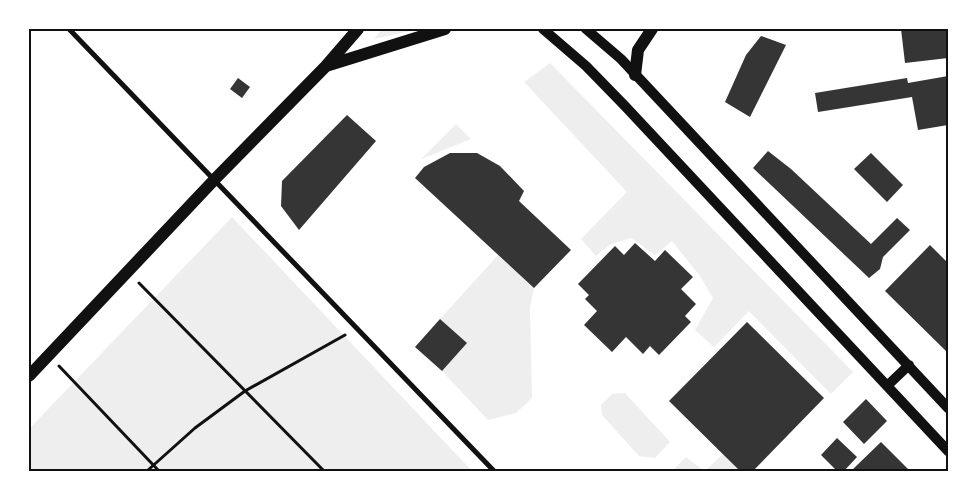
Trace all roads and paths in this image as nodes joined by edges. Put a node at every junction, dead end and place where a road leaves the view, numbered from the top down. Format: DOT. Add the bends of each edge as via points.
graph roads {
  1 [pos="69,29"];
  2 [pos="358,29"];
  3 [pos="445,29"];
  4 [pos="542,29"];
  5 [pos="586,29"];
  6 [pos="652,29"];
  7 [pos="326,66"];
  8 [pos="635,75"];
  9 [pos="215,179"];
  10 [pos="128,272"];
  11 [pos="357,328"];
  12 [pos="48,355"];
  13 [pos="909,365"];
  14 [pos="29,376"];
  15 [pos="888,385"];
  16 [pos="244,391"];
  17 [pos="948,408"];
  18 [pos="948,451"];
  19 [pos="153,465"];
  20 [pos="147,471"];
  21 [pos="159,471"];
  22 [pos="324,471"];
  23 [pos="494,471"];
  1 -- 9 [label="street"];
  2 -- 7 [label="main road"];
  3 -- 7 [label="main road"];
  4 -- 15 [label="main road" via="586,66 624,105"];
  5 -- 8 [label="main road" via="611,49"];
  6 -- 8 [label="main road" via="638,50"];
  7 -- 9 [label="main road"];
  8 -- 13 [label="main road"];
  9 -- 10 [label="main road"];
  9 -- 11 [label="street"];
  10 -- 12 [label="main road"];
  10 -- 16 [label="path"];
  11 -- 16 [label="path"];
  11 -- 23 [label="street"];
  12 -- 14 [label="main road"];
  12 -- 19 [label="path"];
  13 -- 15 [label="main road"];
  13 -- 17 [label="main road"];
  15 -- 18 [label="main road"];
  16 -- 19 [label="path" via="194,428"];
  16 -- 22 [label="path"];
  19 -- 20 [label="path"];
  19 -- 21 [label="path"];
}
